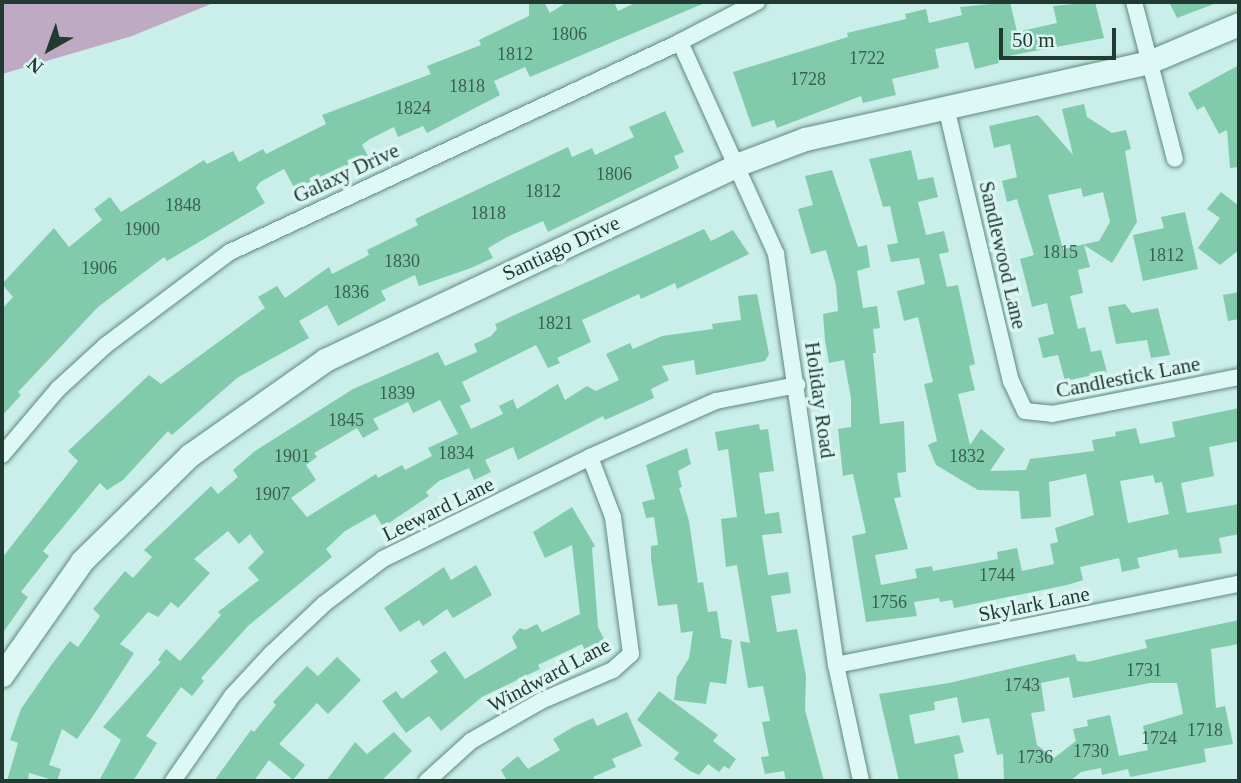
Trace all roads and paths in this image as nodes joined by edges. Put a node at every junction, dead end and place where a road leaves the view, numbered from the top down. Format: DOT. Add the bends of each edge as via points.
graph roads {
  1 [pos="757,2"];
  2 [pos="1134,2"];
  3 [pos="1239,24"];
  4 [pos="680,42"];
  5 [pos="1149,62"];
  6 [pos="946,107"];
  7 [pos="1175,159"];
  8 [pos="739,164"];
  9 [pos="1239,377"];
  10 [pos="797,385"];
  11 [pos="1025,411"];
  12 [pos="2,455"];
  13 [pos="590,457"];
  14 [pos="1239,584"];
  15 [pos="836,665"];
  16 [pos="2,675"];
  17 [pos="173,781"];
  18 [pos="427,781"];
  19 [pos="861,781"];
  1 -- 4 [label="street, Galaxy Drive"];
  2 -- 5 [label="street"];
  3 -- 5 [label="street, Santiago Drive"];
  4 -- 8 [label="street, Holiday Road"];
  4 -- 12 [label="street, Galaxy Drive" via="230,252 106,345 58,389"];
  5 -- 6 [label="street, Santiago Drive"];
  5 -- 7 [label="street"];
  6 -- 8 [label="street, Santiago Drive" via="805,139"];
  6 -- 11 [label="street, Sandlewood Lane" via="1012,381"];
  8 -- 10 [label="street, Holiday Road" via="776,254"];
  8 -- 16 [label="street, Santiago Drive" via="325,360 245,413 190,455 82,561"];
  9 -- 11 [label="street, Candlestick Lane" via="1052,414"];
  10 -- 13 [label="street, Leeward Lane" via="716,401"];
  10 -- 15 [label="street, Holiday Road"];
  13 -- 17 [label="street, Leeward Lane" via="383,559 324,604 232,696"];
  13 -- 18 [label="street, Windward Lane" via="614,517 631,654 612,670 541,701 471,741"];
  14 -- 15 [label="street, Skylark Lane"];
  15 -- 19 [label="street, Holiday Road"];
}
